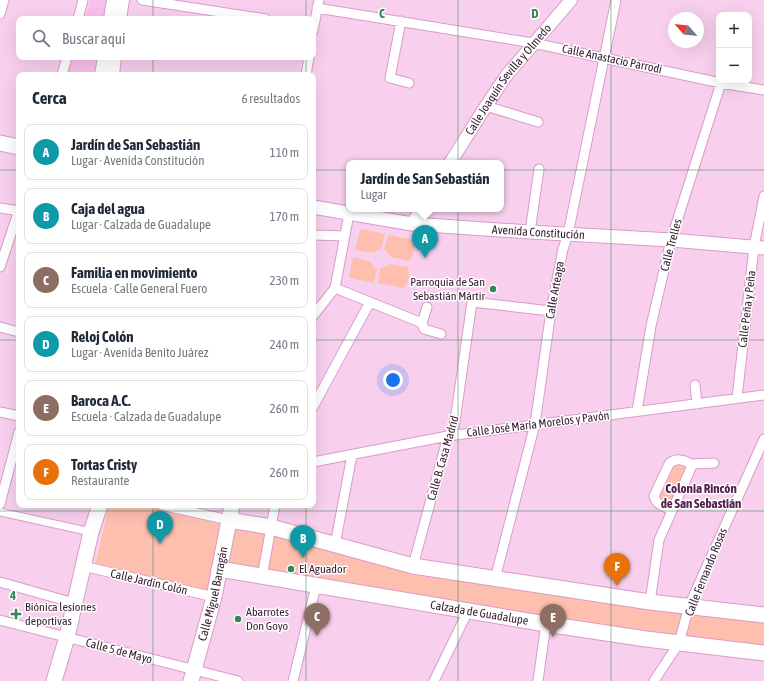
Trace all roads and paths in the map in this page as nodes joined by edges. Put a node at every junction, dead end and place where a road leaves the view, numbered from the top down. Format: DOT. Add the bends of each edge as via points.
graph roads {
  1 [pos="4,0"];
  2 [pos="84,0"];
  3 [pos="113,0"];
  4 [pos="123,0"];
  5 [pos="142,0"];
  6 [pos="571,0"];
  7 [pos="616,0"];
  8 [pos="318,4"];
  9 [pos="0,14"];
  10 [pos="79,16"];
  11 [pos="110,16"];
  12 [pos="120,16"];
  13 [pos="246,16"];
  14 [pos="316,16"];
  15 [pos="401,22"];
  16 [pos="533,43"];
  17 [pos="604,58"];
  18 [pos="66,60"];
  19 [pos="104,60"];
  20 [pos="115,60"];
  21 [pos="308,60"];
  22 [pos="63,72"];
  23 [pos="102,72"];
  24 [pos="113,72"];
  25 [pos="306,72"];
  26 [pos="716,82"];
  27 [pos="409,83"];
  28 [pos="721,84"];
  29 [pos="727,84"];
  30 [pos="764,90"];
  31 [pos="486,106"];
  32 [pos="538,122"];
  33 [pos="0,143"];
  34 [pos="16,146"];
  35 [pos="452,160"];
  36 [pos="539,169"];
  37 [pos="764,196"];
  38 [pos="0,208"];
  39 [pos="316,208"];
  40 [pos="16,211"];
  41 [pos="419,212"];
  42 [pos="349,214"];
  43 [pos="16,220"];
  44 [pos="412,224"];
  45 [pos="530,232"];
  46 [pos="568,234"];
  47 [pos="316,235"];
  48 [pos="345,236"];
  49 [pos="671,240"];
  50 [pos="759,247"];
  51 [pos="0,267"];
  52 [pos="335,288"];
  53 [pos="370,302"];
  54 [pos="428,307"];
  55 [pos="551,311"];
  56 [pos="316,312"];
  57 [pos="422,324"];
  58 [pos="0,328"];
  59 [pos="16,331"];
  60 [pos="441,334"];
  61 [pos="695,384"];
  62 [pos="764,395"];
  63 [pos="737,398"];
  64 [pos="316,401"];
  65 [pos="697,404"];
  66 [pos="637,411"];
  67 [pos="0,412"];
  68 [pos="16,415"];
  69 [pos="535,424"];
  70 [pos="448,436"];
  71 [pos="764,439"];
  72 [pos="16,443"];
  73 [pos="352,455"];
  74 [pos="316,461"];
  75 [pos="714,463"];
  76 [pos="691,464"];
  77 [pos="0,504"];
  78 [pos="99,508"];
  79 [pos="175,508"];
  80 [pos="231,508"];
  81 [pos="274,508"];
  82 [pos="671,510"];
  83 [pos="0,512"];
  84 [pos="229,520"];
  85 [pos="271,527"];
  86 [pos="91,532"];
  87 [pos="335,545"];
  88 [pos="83,566"];
  89 [pos="412,566"];
  90 [pos="219,570"];
  91 [pos="262,577"];
  92 [pos="495,579"];
  93 [pos="0,582"];
  94 [pos="316,586"];
  95 [pos="214,597"];
  96 [pos="651,600"];
  97 [pos="74,603"];
  98 [pos="689,606"];
  99 [pos="468,611"];
  100 [pos="764,615"];
  101 [pos="0,620"];
  102 [pos="546,624"];
  103 [pos="67,637"];
  104 [pos="679,643"];
  105 [pos="764,653"];
  106 [pos="193,676"];
  107 [pos="54,681"];
  108 [pos="238,681"];
  109 [pos="293,681"];
  110 [pos="434,681"];
  111 [pos="538,681"];
  112 [pos="654,681"];
  1 -- 9 [label="street"];
  2 -- 10 [label="street"];
  3 -- 11 [label="street"];
  4 -- 12 [label="street"];
  5 -- 13 [label="street"];
  6 -- 16 [label="street, Calle Joaquín Sevilla y Olmedo"];
  7 -- 17 [label="street, Calle Arteaga"];
  8 -- 14 [label="street"];
  8 -- 15 [label="street, Calle Anastacio Parrodi"];
  15 -- 16 [label="street, Calle Anastacio Parrodi"];
  15 -- 27 [label="street" via="390,78"];
  16 -- 17 [label="street, Calle Anastacio Parrodi"];
  16 -- 31 [label="street, Calle Joaquín Sevilla y Olmedo"];
  17 -- 26 [label="street, Calle Anastacio Parrodi"];
  17 -- 46 [label="street, Calle Arteaga"];
  18 -- 22 [label="street"];
  19 -- 23 [label="street"];
  20 -- 24 [label="street"];
  21 -- 25 [label="street"];
  28 -- 49 [label="street, Calle Trelles"];
  29 -- 30 [label="street, Calle Anastacio Parrodi"];
  31 -- 32 [label="street"];
  31 -- 35 [label="street, Calle Joaquín Sevilla y Olmedo"];
  33 -- 34 [label="main road"];
  36 -- 45 [label="street"];
  37 -- 50 [label="street, Calle Peña y Peña"];
  38 -- 40 [label="street"];
  39 -- 42 [label="main road, Avenida Constitución"];
  41 -- 44 [label="street"];
  42 -- 44 [label="main road, Avenida Constitución"];
  42 -- 48 [label="street"];
  43 -- 51 [label="street"];
  44 -- 45 [label="main road, Avenida Constitución"];
  45 -- 46 [label="main road, Avenida Constitución"];
  46 -- 49 [label="main road, Avenida Constitución"];
  46 -- 55 [label="street, Calle Arteaga"];
  47 -- 48 [label="street"];
  48 -- 52 [label="street"];
  49 -- 50 [label="main road, Avenida Constitución"];
  49 -- 66 [label="street, Calle Trelles" via="651,326"];
  50 -- 63 [label="street, Calle Peña y Peña"];
  52 -- 53 [label="street"];
  52 -- 56 [label="street"];
  53 -- 57 [label="street"];
  53 -- 64 [label="street"];
  54 -- 57 [label="street"];
  55 -- 69 [label="street, Calle Arteaga"];
  55 -- 70 [label="street, Calle B. Casa Madrid" via="472,302 454,428"];
  57 -- 60 [label="street" via="424,329"];
  58 -- 59 [label="street"];
  61 -- 65 [label="street"];
  62 -- 63 [label="street, Calle José María Morelos y Pavón"];
  63 -- 65 [label="street, Calle José María Morelos y Pavón"];
  65 -- 66 [label="street, Calle José María Morelos y Pavón"];
  66 -- 69 [label="street, Calle José María Morelos y Pavón"];
  67 -- 68 [label="street"];
  69 -- 70 [label="street, Calle José María Morelos y Pavón"];
  69 -- 92 [label="street, Calle Arteaga"];
  70 -- 73 [label="street, Calle José María Morelos y Pavón"];
  70 -- 89 [label="street, Calle B. Casa Madrid"];
  71 -- 98 [label="street, Calle Fernando Rosas"];
  72 -- 77 [label="street"];
  73 -- 74 [label="street, Calle José María Morelos y Pavón"];
  73 -- 87 [label="street"];
  75 -- 76 [label="street"];
  76 -- 82 [label="street"];
  76 -- 82 [label="street" via="672,460 654,496 658,503"];
  78 -- 86 [label="main road"];
  79 -- 84 [label="street"];
  80 -- 84 [label="main road, Calle Miguel Barragán"];
  81 -- 85 [label="street"];
  82 -- 96 [label="street" via="659,540"];
  83 -- 86 [label="street"];
  84 -- 85 [label="main road"];
  84 -- 90 [label="main road, Calle Miguel Barragán"];
  85 -- 87 [label="main road"];
  85 -- 91 [label="street"];
  86 -- 88 [label="main road"];
  87 -- 89 [label="main road"];
  88 -- 95 [label="street, Calle Jardín Colón"];
  88 -- 97 [label="main road"];
  89 -- 92 [label="main road"];
  90 -- 91 [label="main road, Calzada de Guadalupe"];
  90 -- 95 [label="main road, Calle Miguel Barragán"];
  91 -- 94 [label="main road, Calzada de Guadalupe"];
  92 -- 96 [label="main road"];
  93 -- 97 [label="street"];
  94 -- 99 [label="main road, Calzada de Guadalupe"];
  94 -- 109 [label="street"];
  95 -- 106 [label="main road, Calle Miguel Barragán"];
  96 -- 98 [label="main road"];
  97 -- 103 [label="main road"];
  98 -- 100 [label="main road"];
  98 -- 104 [label="street, Calle Fernando Rosas"];
  99 -- 102 [label="main road, Calzada de Guadalupe"];
  99 -- 110 [label="street"];
  101 -- 103 [label="street, Calle 5 de Mayo"];
  102 -- 104 [label="main road, Calzada de Guadalupe"];
  102 -- 111 [label="street"];
  103 -- 106 [label="street, Calle 5 de Mayo"];
  103 -- 107 [label="main road"];
  104 -- 105 [label="main road, Calzada de Guadalupe"];
  104 -- 112 [label="street, Calle Fernando Rosas"];
  106 -- 108 [label="street, Calle 5 de Mayo"];
}
